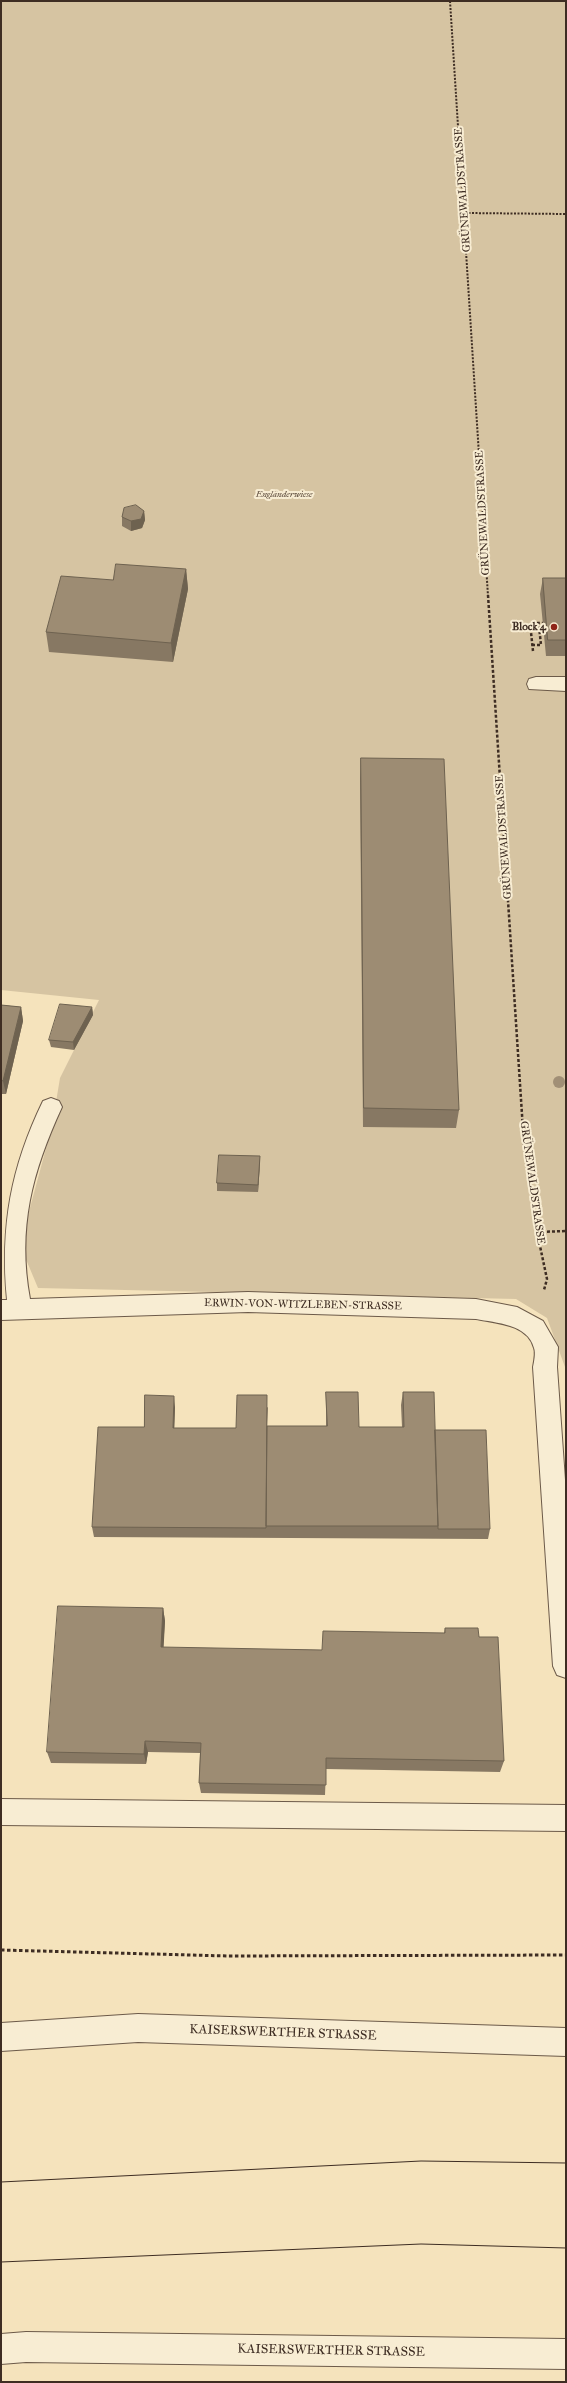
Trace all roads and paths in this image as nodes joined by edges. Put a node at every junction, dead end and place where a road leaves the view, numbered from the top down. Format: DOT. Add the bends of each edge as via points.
graph roads {
  1 [pos="450,1"];
  2 [pos="465,213"];
  3 [pos="566,214"];
  4 [pos="539,626"];
  5 [pos="532,645"];
  6 [pos="536,684"];
  7 [pos="566,684"];
  8 [pos="51,1107"];
  9 [pos="566,1231"];
  10 [pos="537,1232"];
  11 [pos="10,1309"];
  12 [pos="535,1328"];
  13 [pos="566,1666"];
  14 [pos="1,1812"];
  15 [pos="566,1818"];
  16 [pos="1,1950"];
  17 [pos="566,1955"];
  18 [pos="1,2037"];
  19 [pos="566,2042"];
  20 [pos="1,2349"];
  21 [pos="566,2354"];
  1 -- 2 [label="path, GRÜNEWALDSTRASSE"];
  2 -- 3 [label="path"];
  2 -- 10 [label="path, GRÜNEWALDSTRASSE" via="524,1145"];
  4 -- 5 [label="path" via="541,645"];
  6 -- 7 [label="street"];
  8 -- 11 [label="street, ERWIN-VON-WITZLEBEN-STRASSE" via="19,1186 11,1234"];
  9 -- 10 [label="path"];
  10 -- 12 [label="path, GRÜNEWALDSTRASSE" via="547,1279"];
  11 -- 12 [label="street, ERWIN-VON-WITZLEBEN-STRASSE" via="248,1302 476,1309 517,1317"];
  12 -- 13 [label="street" via="546,1347 545,1367"];
  14 -- 15 [label="street"];
  16 -- 17 [label="path" via="228,1956"];
  18 -- 19 [label="street, KAISERSWERTHER STRASSE" via="138,2028"];
  20 -- 21 [label="street, KAISERSWERTHER STRASSE" via="26,2347"];
}
